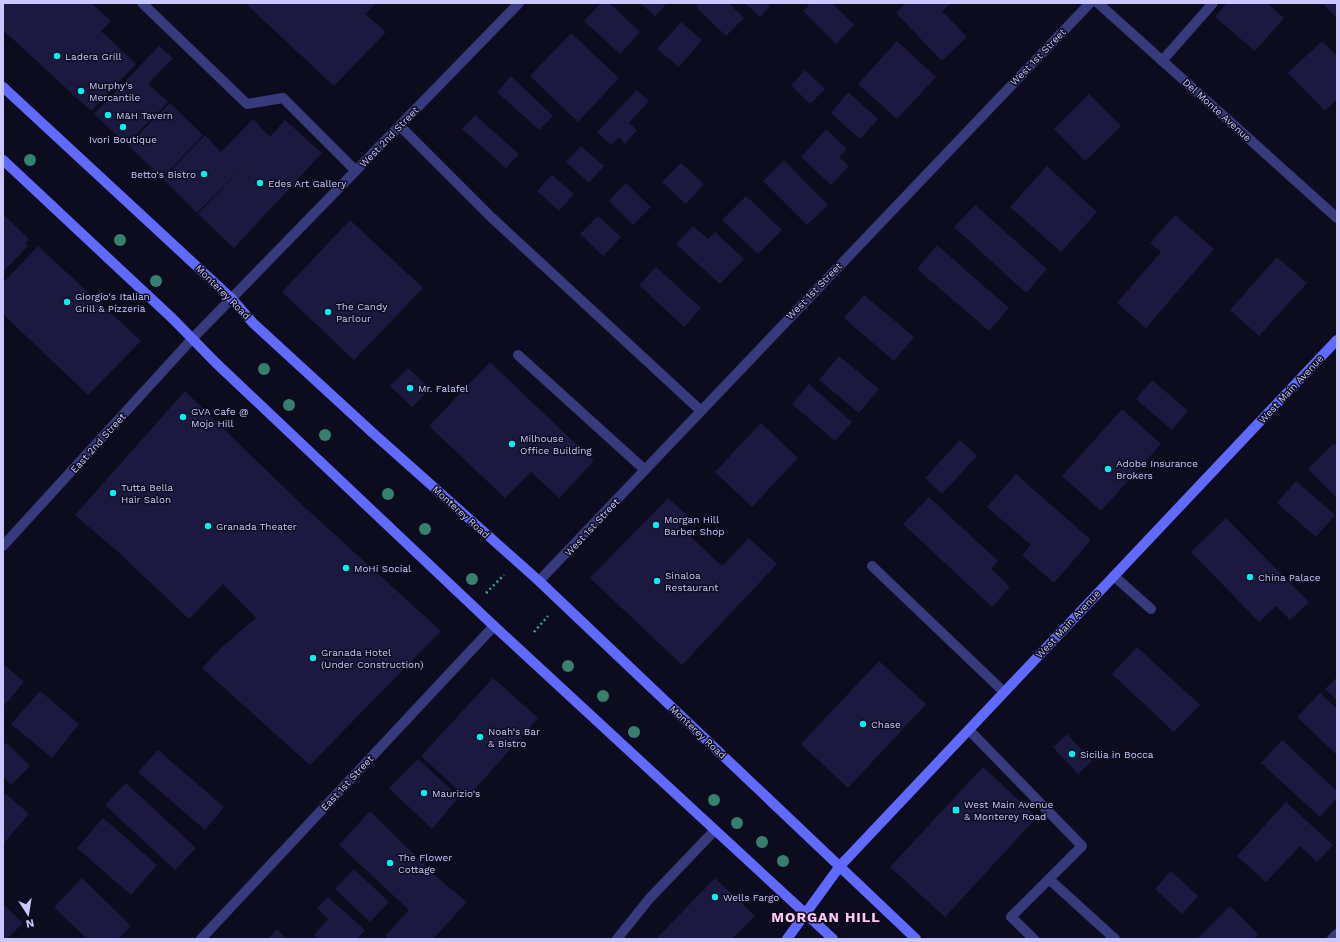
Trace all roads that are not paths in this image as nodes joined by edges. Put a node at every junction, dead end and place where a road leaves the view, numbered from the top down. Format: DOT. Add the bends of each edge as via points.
graph roads {
  1 [pos="142,3"];
  2 [pos="519,3"];
  3 [pos="1090,3"];
  4 [pos="1098,3"];
  5 [pos="1213,3"];
  6 [pos="1162,61"];
  7 [pos="3,88"];
  8 [pos="400,126"];
  9 [pos="3,160"];
  10 [pos="356,171"];
  11 [pos="1337,218"];
  12 [pos="232,299"];
  13 [pos="192,339"];
  14 [pos="1337,340"];
  15 [pos="518,355"];
  16 [pos="700,410"];
  17 [pos="645,470"];
  18 [pos="3,546"];
  19 [pos="872,566"];
  20 [pos="1114,576"];
  21 [pos="539,581"];
  22 [pos="1151,610"];
  23 [pos="494,626"];
  24 [pos="1004,692"];
  25 [pos="969,730"];
  26 [pos="715,830"];
  27 [pos="840,866"];
  28 [pos="1049,879"];
  29 [pos="805,912"];
  30 [pos="1337,934"];
  31 [pos="201,939"];
  32 [pos="617,939"];
  33 [pos="787,939"];
  34 [pos="833,939"];
  35 [pos="916,939"];
  36 [pos="1034,939"];
  37 [pos="1115,939"];
  38 [pos="1332,939"];
  1 -- 10 [label="street" via="247,104 283,98"];
  2 -- 8 [label="street, West 2nd Street"];
  3 -- 16 [label="street, West 1st Street"];
  4 -- 6 [label="street, Del Monte Avenue"];
  5 -- 6 [label="street"];
  6 -- 11 [label="street, Del Monte Avenue"];
  7 -- 12 [label="main road, Monterey Road"];
  8 -- 10 [label="street, West 2nd Street"];
  8 -- 16 [label="street" via="492,217"];
  9 -- 13 [label="main road"];
  10 -- 12 [label="street, West 2nd Street"];
  12 -- 13 [label="street, West 2nd Street"];
  12 -- 21 [label="main road, Monterey Road" via="253,323"];
  13 -- 18 [label="street, East 2nd Street"];
  13 -- 23 [label="main road"];
  14 -- 20 [label="main road, West Main Avenue"];
  15 -- 17 [label="street"];
  16 -- 17 [label="street, West 1st Street"];
  17 -- 21 [label="street, West 1st Street"];
  19 -- 24 [label="street"];
  20 -- 22 [label="street"];
  20 -- 24 [label="main road, West Main Avenue"];
  21 -- 27 [label="main road, Monterey Road"];
  23 -- 26 [label="main road"];
  23 -- 31 [label="street, East 1st Street"];
  24 -- 25 [label="main road, West Main Avenue"];
  25 -- 27 [label="main road, West Main Avenue"];
  25 -- 28 [label="street" via="1082,846"];
  26 -- 29 [label="main road"];
  26 -- 32 [label="street" via="649,899"];
  27 -- 29 [label="main road, West Main Avenue"];
  27 -- 35 [label="main road, Monterey Road"];
  28 -- 36 [label="street" via="1011,917"];
  28 -- 37 [label="street"];
  29 -- 33 [label="main road, West Main Avenue"];
  29 -- 34 [label="main road"];
  30 -- 38 [label="street"];
}
